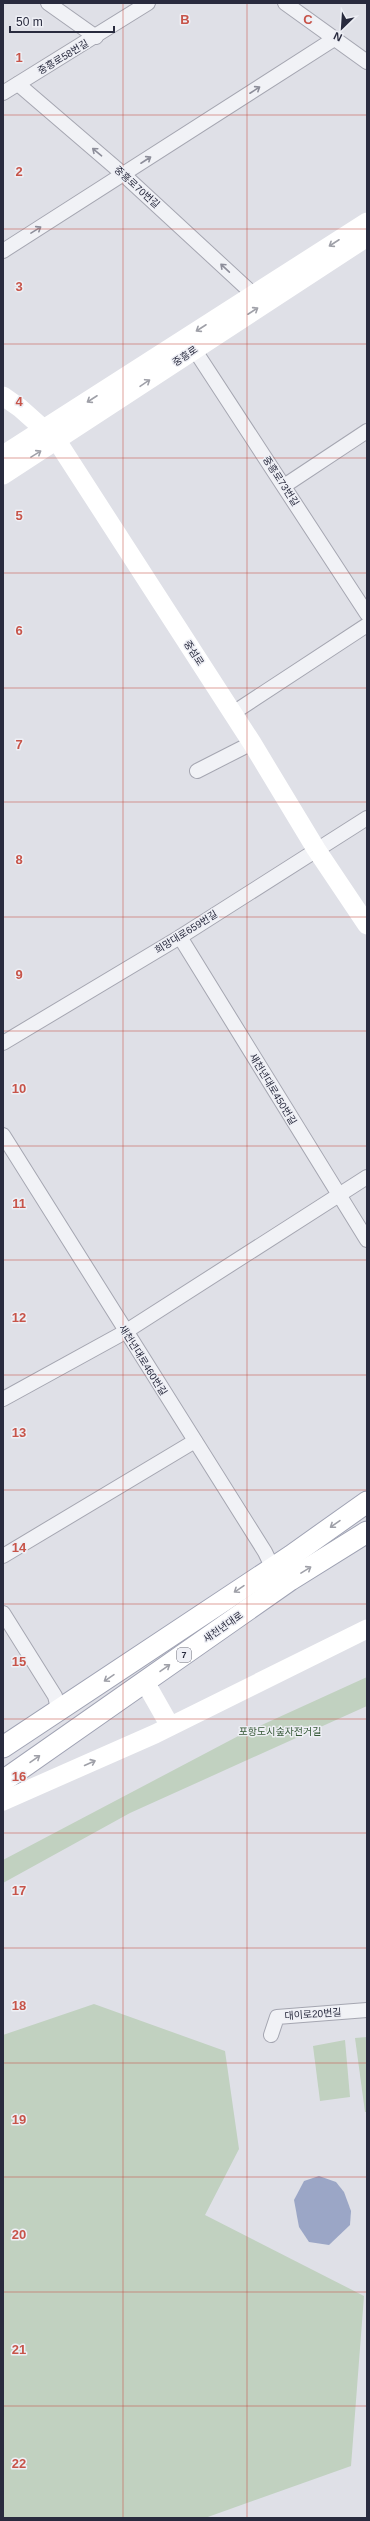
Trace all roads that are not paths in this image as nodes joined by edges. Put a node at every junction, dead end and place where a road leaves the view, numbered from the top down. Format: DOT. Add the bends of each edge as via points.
graph roads {
  1 [pos="48,3"];
  2 [pos="148,3"];
  3 [pos="285,3"];
  4 [pos="96,37"];
  5 [pos="334,39"];
  6 [pos="367,62"];
  7 [pos="18,84"];
  8 [pos="3,93"];
  9 [pos="124,174"];
  10 [pos="367,222"];
  11 [pos="367,237"];
  12 [pos="3,251"];
  13 [pos="253,294"];
  14 [pos="194,349"];
  15 [pos="3,396"];
  16 [pos="367,431"];
  17 [pos="51,435"];
  18 [pos="3,455"];
  19 [pos="3,475"];
  20 [pos="284,486"];
  21 [pos="367,614"];
  22 [pos="367,625"];
  23 [pos="233,714"];
  24 [pos="252,743"];
  25 [pos="197,771"];
  26 [pos="367,818"];
  27 [pos="316,849"];
  28 [pos="367,925"];
  29 [pos="180,937"];
  30 [pos="3,1043"];
  31 [pos="3,1135"];
  32 [pos="367,1177"];
  33 [pos="338,1195"];
  34 [pos="367,1240"];
  35 [pos="125,1332"];
  36 [pos="3,1399"];
  37 [pos="195,1441"];
  38 [pos="367,1502"];
  39 [pos="367,1532"];
  40 [pos="3,1556"];
  41 [pos="271,1567"];
  42 [pos="282,1585"];
  43 [pos="3,1613"];
  44 [pos="367,1628"];
  45 [pos="144,1682"];
  46 [pos="59,1712"];
  47 [pos="170,1726"];
  48 [pos="3,1747"];
  49 [pos="3,1781"];
  50 [pos="3,1801"];
  51 [pos="367,2010"];
  52 [pos="271,2035"];
  1 -- 4 [label="street"];
  2 -- 4 [label="street, 중흥로58번길"];
  3 -- 5 [label="street"];
  4 -- 7 [label="street, 중흥로58번길"];
  5 -- 6 [label="street"];
  9 -- 5 [label="street, one-way"];
  7 -- 8 [label="street, 중흥로58번길"];
  9 -- 7 [label="street, 중흥로70번길, one-way"];
  12 -- 9 [label="street, one-way"];
  13 -- 9 [label="street, 중흥로70번길, one-way"];
  10 -- 13 [label="main road, 중흥로, one-way"];
  14 -- 11 [label="main road, 중흥로, one-way"];
  13 -- 17 [label="main road, 중흥로, one-way"];
  17 -- 14 [label="main road, 중흥로, one-way"];
  14 -- 20 [label="street, 중흥로73번길"];
  15 -- 17 [label="main road, 중섬로"];
  16 -- 20 [label="street"];
  17 -- 18 [label="main road, 중흥로"];
  19 -- 17 [label="main road, 중흥로, one-way"];
  17 -- 23 [label="main road, 중섬로"];
  20 -- 21 [label="street, 중흥로73번길"];
  22 -- 23 [label="street"];
  23 -- 24 [label="main road, 중섬로"];
  24 -- 25 [label="street"];
  24 -- 27 [label="main road, 중섬로"];
  26 -- 27 [label="street, 희망대로659번길"];
  27 -- 28 [label="main road, 중섬로"];
  27 -- 29 [label="street, 희망대로659번길"];
  29 -- 30 [label="street, 희망대로659번길"];
  29 -- 33 [label="street, 새천년대로450번길"];
  31 -- 35 [label="street, 새천년대로460번길"];
  32 -- 33 [label="street"];
  33 -- 34 [label="street, 새천년대로450번길"];
  33 -- 35 [label="street"];
  35 -- 36 [label="street"];
  35 -- 37 [label="street, 새천년대로460번길"];
  37 -- 40 [label="street"];
  37 -- 41 [label="street, 새천년대로460번길" via="265,1552"];
  38 -- 41 [label="main road, 7, one-way" via="291,1556"];
  42 -- 39 [label="main road, 새천년대로 / 7, one-way"];
  41 -- 42 [label="street, 새천년대로460번길"];
  41 -- 46 [label="main road, 7, one-way"];
  45 -- 42 [label="main road, 새천년대로 / 7, one-way"];
  43 -- 46 [label="street" via="55,1696"];
  44 -- 47 [label="main road"];
  45 -- 47 [label="main road"];
  49 -- 45 [label="main road, 새천년대로 / 7, one-way"];
  46 -- 48 [label="main road, 7"];
  50 -- 47 [label="main road, one-way"];
  51 -- 52 [label="street, 대이로20번길" via="277,2017"];
}
